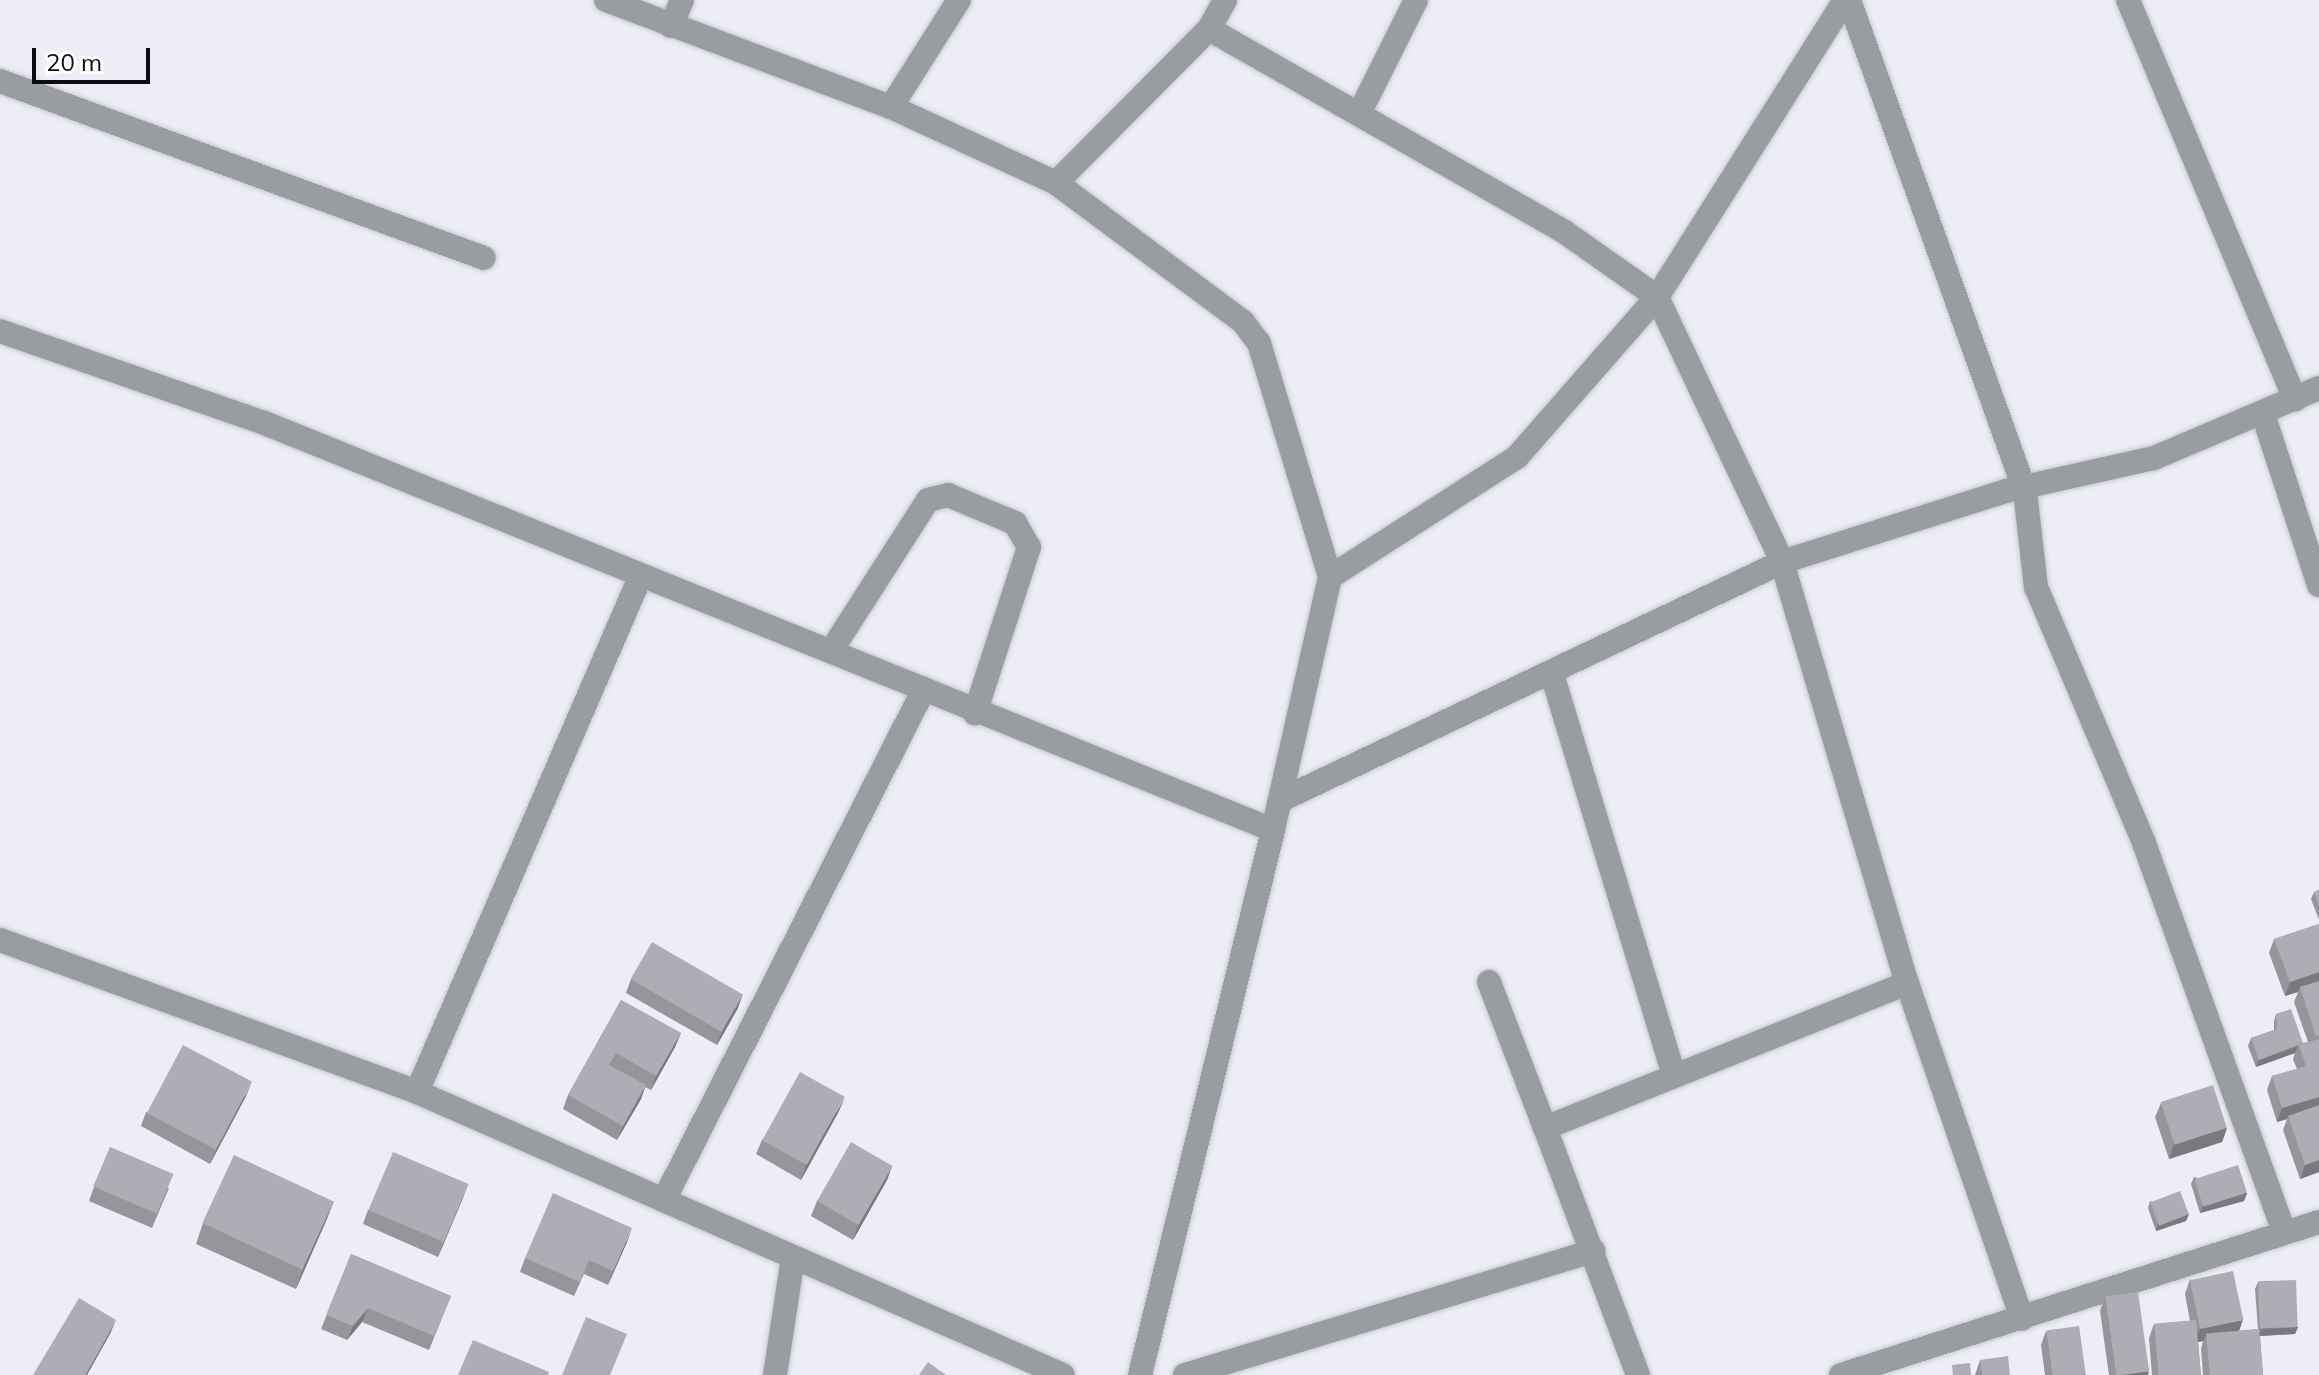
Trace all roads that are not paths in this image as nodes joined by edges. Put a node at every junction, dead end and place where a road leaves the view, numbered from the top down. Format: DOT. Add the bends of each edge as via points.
graph roads {
  1 [pos="606,0"];
  2 [pos="682,0"];
  3 [pos="959,0"];
  4 [pos="1225,0"];
  5 [pos="1416,0"];
  6 [pos="1847,0"];
  7 [pos="2128,0"];
  8 [pos="671,26"];
  9 [pos="1209,29"];
  10 [pos="0,81"];
  11 [pos="891,107"];
  12 [pos="1359,114"];
  13 [pos="1056,183"];
  14 [pos="484,258"];
  15 [pos="1657,297"];
  16 [pos="0,331"];
  17 [pos="2319,388"];
  18 [pos="2295,399"];
  19 [pos="2263,414"];
  20 [pos="2025,491"];
  21 [pos="1782,562"];
  22 [pos="641,575"];
  23 [pos="1330,577"];
  24 [pos="2319,585"];
  25 [pos="831,651"];
  26 [pos="1552,674"];
  27 [pos="924,689"];
  28 [pos="975,713"];
  29 [pos="1281,800"];
  30 [pos="1273,830"];
  31 [pos="0,940"];
  32 [pos="1489,982"];
  33 [pos="1907,983"];
  34 [pos="1673,1072"];
  35 [pos="417,1092"];
  36 [pos="1545,1128"];
  37 [pos="666,1196"];
  38 [pos="2319,1222"];
  39 [pos="2284,1232"];
  40 [pos="1594,1251"];
  41 [pos="793,1258"];
  42 [pos="2022,1319"];
  43 [pos="1057,1373"];
  44 [pos="775,1375"];
  45 [pos="1140,1375"];
  46 [pos="1185,1375"];
  47 [pos="1638,1375"];
  48 [pos="1841,1375"];
  1 -- 8 [label="street"];
  2 -- 8 [label="street"];
  3 -- 11 [label="street"];
  4 -- 9 [label="street"];
  5 -- 12 [label="street"];
  6 -- 15 [label="street"];
  6 -- 20 [label="street"];
  7 -- 18 [label="street"];
  8 -- 11 [label="street"];
  9 -- 12 [label="street"];
  9 -- 13 [label="street"];
  10 -- 14 [label="street"];
  11 -- 13 [label="street"];
  12 -- 15 [label="street" via="1566,233"];
  13 -- 23 [label="street" via="1243,322 1259,343"];
  15 -- 21 [label="street"];
  15 -- 23 [label="street" via="1517,457"];
  16 -- 22 [label="street" via="262,422"];
  17 -- 18 [label="street"];
  18 -- 19 [label="street"];
  19 -- 20 [label="street" via="2154,458"];
  19 -- 24 [label="street"];
  20 -- 21 [label="street"];
  20 -- 39 [label="street" via="2036,587 2144,843"];
  21 -- 26 [label="street"];
  21 -- 33 [label="street"];
  22 -- 25 [label="street"];
  22 -- 35 [label="street"];
  23 -- 29 [label="street"];
  25 -- 27 [label="street"];
  25 -- 28 [label="street" via="928,500 948,495 1015,523 1029,547"];
  26 -- 29 [label="street"];
  26 -- 34 [label="street"];
  27 -- 28 [label="street"];
  27 -- 37 [label="street"];
  28 -- 30 [label="street"];
  29 -- 30 [label="street"];
  30 -- 45 [label="street"];
  31 -- 35 [label="street"];
  32 -- 36 [label="street"];
  33 -- 34 [label="street"];
  33 -- 42 [label="street"];
  34 -- 36 [label="street"];
  35 -- 37 [label="street"];
  36 -- 40 [label="street"];
  37 -- 41 [label="street"];
  38 -- 39 [label="street"];
  39 -- 42 [label="street"];
  40 -- 46 [label="street"];
  40 -- 47 [label="street"];
  41 -- 43 [label="street"];
  41 -- 44 [label="street"];
  42 -- 48 [label="street"];
}
